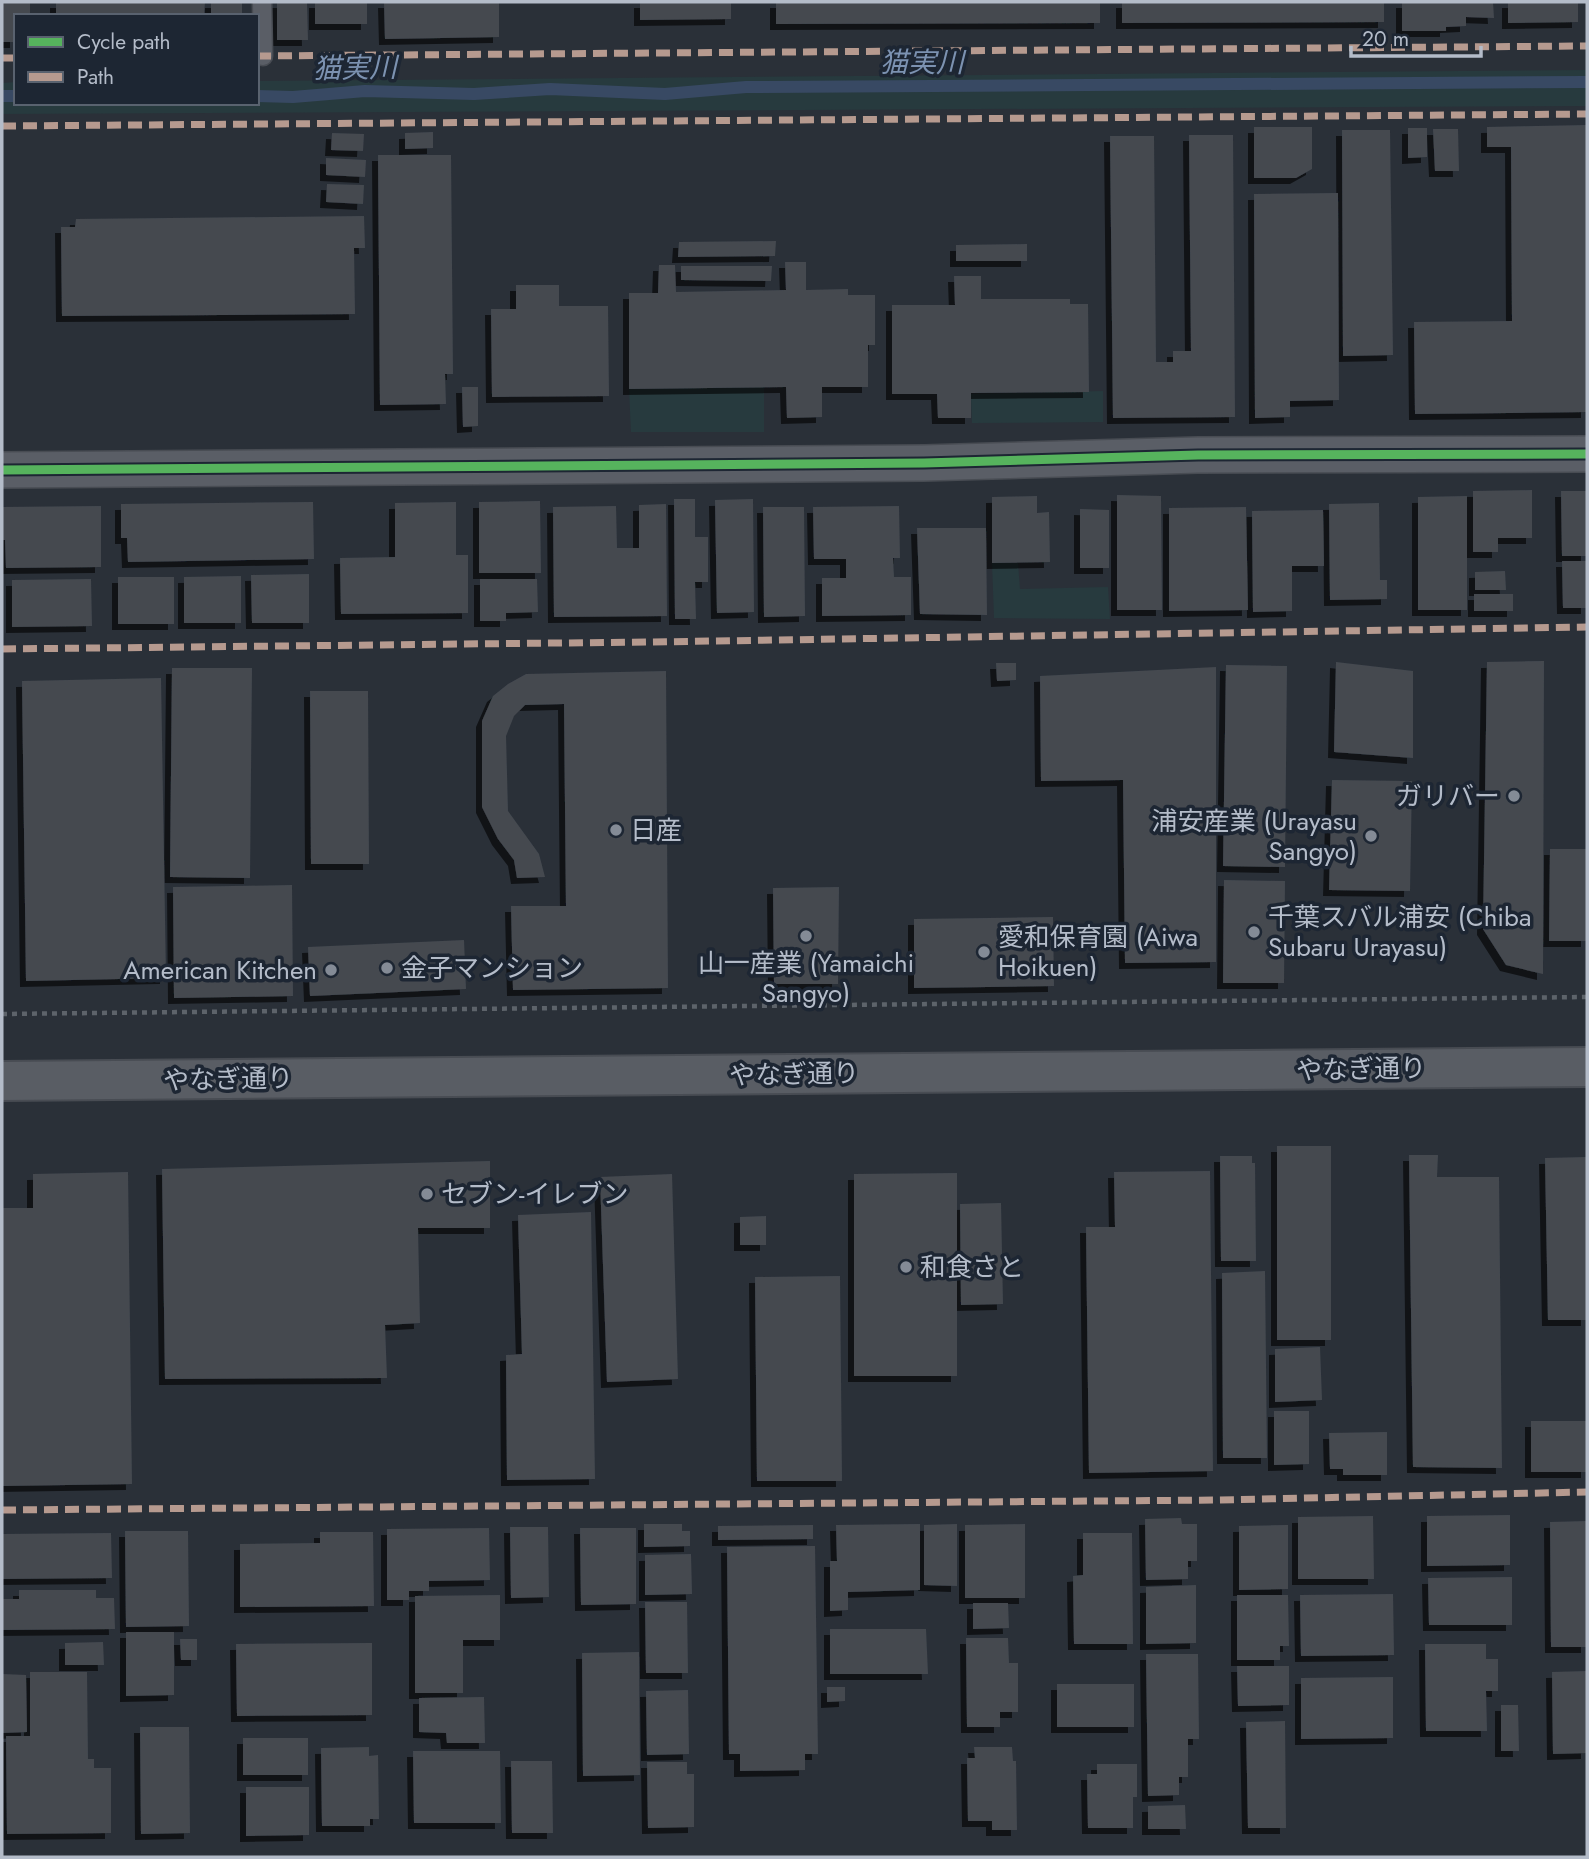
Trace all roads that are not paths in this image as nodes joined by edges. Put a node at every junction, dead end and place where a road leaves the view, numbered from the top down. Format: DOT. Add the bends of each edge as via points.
graph roads {
  1 [pos="262,2"];
  2 [pos="263,56"];
  3 [pos="1587,454"];
  4 [pos="2,470"];
  5 [pos="1587,1067"];
  6 [pos="2,1081"];
  1 -- 2 [label="lane"];
  3 -- 4 [label="street"];
  5 -- 6 [label="main road, やなぎ通り"];
}
